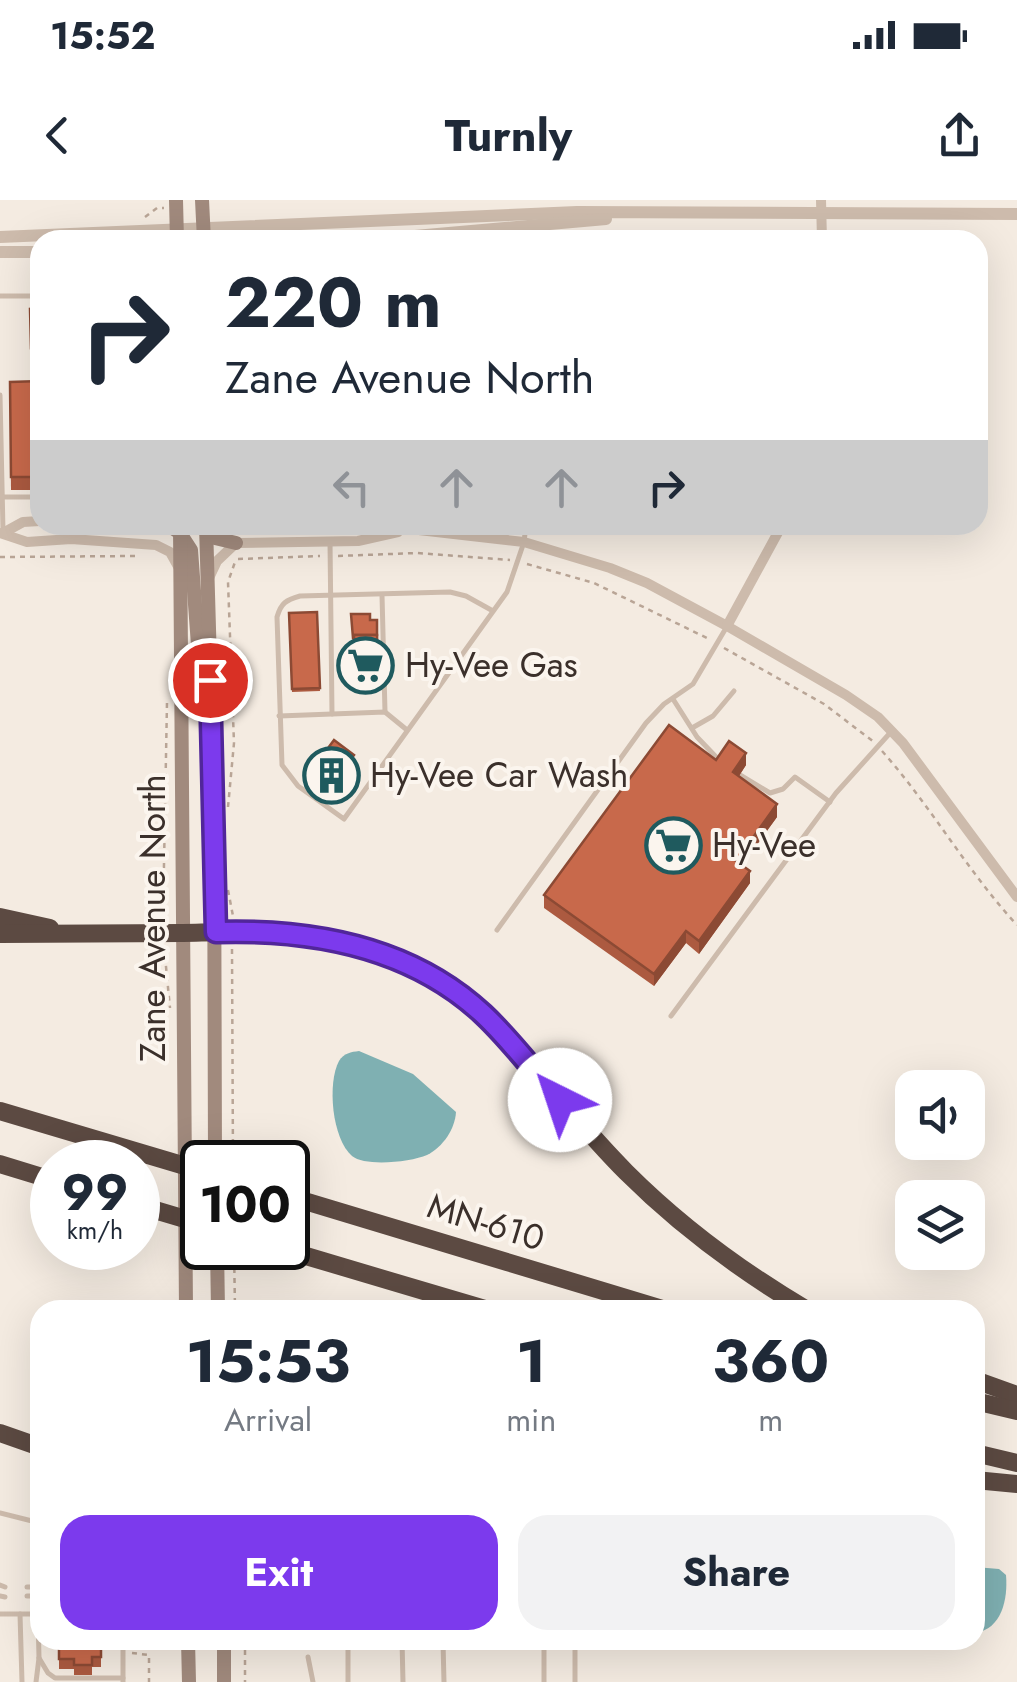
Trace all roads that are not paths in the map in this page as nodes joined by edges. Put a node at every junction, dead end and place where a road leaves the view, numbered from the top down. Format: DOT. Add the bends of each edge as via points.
graph roads {
  1 [pos="176,200"];
  2 [pos="202,200"];
  3 [pos="822,206"];
  4 [pos="638,214"];
  5 [pos="1017,214"];
  6 [pos="177,230"];
  7 [pos="204,230"];
  8 [pos="285,230"];
  9 [pos="545,230"];
  10 [pos="0,237"];
  11 [pos="30,237"];
  12 [pos="0,252"];
  13 [pos="30,252"];
  14 [pos="0,296"];
  15 [pos="30,296"];
  16 [pos="0,395"];
  17 [pos="4,497"];
  18 [pos="30,497"];
  19 [pos="30,522"];
  20 [pos="1,533"];
  21 [pos="177,535"];
  22 [pos="181,535"];
  23 [pos="204,535"];
  24 [pos="214,535"];
  25 [pos="383,535"];
  26 [pos="471,535"];
  27 [pos="525,535"];
  28 [pos="777,535"];
  29 [pos="330,542"];
  30 [pos="524,542"];
  31 [pos="237,551"];
  32 [pos="180,572"];
  33 [pos="207,582"];
  34 [pos="382,594"];
  35 [pos="330,596"];
  36 [pos="493,612"];
  37 [pos="727,626"];
  38 [pos="734,691"];
  39 [pos="673,699"];
  40 [pos="385,712"];
  41 [pos="332,714"];
  42 [pos="279,716"];
  43 [pos="692,728"];
  44 [pos="408,730"];
  45 [pos="892,731"];
  46 [pos="723,762"];
  47 [pos="740,774"];
  48 [pos="214,796"];
  49 [pos="830,802"];
  50 [pos="1017,897"];
  51 [pos="0,917"];
  52 [pos="497,930"];
  53 [pos="216,932"];
  54 [pos="184,933"];
  55 [pos="0,934"];
  56 [pos="64,934"];
  57 [pos="672,1016"];
  58 [pos="0,1111"];
  59 [pos="215,1140"];
  60 [pos="0,1164"];
  61 [pos="180,1164"];
  62 [pos="30,1173"];
  63 [pos="310,1203"];
  64 [pos="310,1257"];
  65 [pos="217,1270"];
  66 [pos="186,1300"];
  67 [pos="218,1300"];
  68 [pos="454,1300"];
  69 [pos="633,1300"];
  70 [pos="792,1300"];
  71 [pos="985,1384"];
  72 [pos="1017,1395"];
  73 [pos="985,1403"];
  74 [pos="1017,1411"];
  75 [pos="0,1432"];
  76 [pos="30,1444"];
  77 [pos="985,1455"];
  78 [pos="1017,1463"];
  79 [pos="985,1481"];
  80 [pos="1017,1484"];
  81 [pos="0,1513"];
  82 [pos="30,1520"];
  83 [pos="0,1614"];
  84 [pos="20,1614"];
  85 [pos="30,1614"];
  86 [pos="40,1650"];
  87 [pos="123,1650"];
  88 [pos="188,1650"];
  89 [pos="224,1650"];
  90 [pos="348,1650"];
  91 [pos="402,1650"];
  92 [pos="444,1650"];
  93 [pos="544,1650"];
  94 [pos="575,1650"];
  95 [pos="308,1657"];
  96 [pos="40,1658"];
  97 [pos="123,1680"];
  98 [pos="22,1682"];
  99 [pos="36,1682"];
  100 [pos="188,1682"];
  101 [pos="224,1682"];
  102 [pos="313,1682"];
  103 [pos="348,1682"];
  104 [pos="403,1682"];
  105 [pos="444,1682"];
  106 [pos="544,1682"];
  107 [pos="575,1682"];
  1 -- 6 [label="main road"];
  2 -- 7 [label="main road"];
  3 -- 4 [label="street"];
  3 -- 5 [label="street"];
  4 -- 8 [label="street"];
  4 -- 9 [label="street"];
  10 -- 11 [label="street"];
  12 -- 13 [label="street"];
  14 -- 15 [label="lane"];
  16 -- 17 [label="lane"];
  17 -- 18 [label="lane"];
  17 -- 20 [label="lane"];
  19 -- 20 [label="street"];
  20 -- 32 [label="street" via="27,542 156,545 170,552"];
  21 -- 32 [label="main road, Zane Avenue North"];
  22 -- 48 [label="main road" via="195,570"];
  23 -- 33 [label="main road, Zane Avenue North"];
  24 -- 31 [label="main road"];
  25 -- 29 [label="street"];
  26 -- 30 [label="street"];
  27 -- 30 [label="lane"];
  28 -- 37 [label="street"];
  29 -- 31 [label="street"];
  29 -- 35 [label="lane"];
  30 -- 36 [label="lane" via="508,592"];
  30 -- 37 [label="street" via="647,583"];
  31 -- 33 [label="street" via="216,561"];
  32 -- 54 [label="main road, Zane Avenue North"];
  33 -- 48 [label="main road, Zane Avenue North"];
  34 -- 35 [label="lane"];
  34 -- 36 [label="lane" via="450,592"];
  34 -- 40 [label="lane"];
  35 -- 41 [label="lane"];
  35 -- 42 [label="lane" via="300,596 280,606"];
  36 -- 44 [label="lane"];
  37 -- 39 [label="lane" via="693,684"];
  37 -- 45 [label="street" via="846,695"];
  38 -- 43 [label="lane"];
  39 -- 43 [label="lane"];
  39 -- 52 [label="lane" via="646,723"];
  40 -- 41 [label="lane"];
  40 -- 44 [label="lane"];
  41 -- 42 [label="lane"];
  42 -- 44 [label="lane" via="279,752 288,777 344,818"];
  43 -- 46 [label="lane"];
  45 -- 49 [label="lane"];
  45 -- 50 [label="street"];
  47 -- 49 [label="lane" via="770,793 795,776"];
  48 -- 53 [label="main road, Zane Avenue North"];
  49 -- 57 [label="lane"];
  51 -- 56 [label="highway"];
  53 -- 54 [label="highway"];
  53 -- 59 [label="main road, Zane Avenue North"];
  53 -- 70 [label="highway" via="332,939 386,955 444,985 483,1014 664,1208"];
  54 -- 56 [label="highway"];
  54 -- 66 [label="main road, Zane Avenue North"];
  55 -- 56 [label="highway"];
  58 -- 61 [label="highway"];
  60 -- 62 [label="highway"];
  63 -- 69 [label="highway, MN-610"];
  64 -- 68 [label="highway"];
  65 -- 67 [label="main road"];
  71 -- 72 [label="highway"];
  73 -- 74 [label="highway"];
  75 -- 76 [label="highway"];
  77 -- 78 [label="highway"];
  79 -- 80 [label="highway"];
  81 -- 82 [label="lane"];
  83 -- 84 [label="lane"];
  84 -- 85 [label="lane"];
  84 -- 98 [label="lane"];
  86 -- 96 [label="lane"];
  87 -- 97 [label="lane"];
  88 -- 100 [label="main road"];
  89 -- 101 [label="main road"];
  90 -- 103 [label="lane"];
  91 -- 104 [label="lane"];
  92 -- 105 [label="lane"];
  93 -- 106 [label="lane"];
  94 -- 107 [label="lane"];
  95 -- 102 [label="lane"];
  96 -- 97 [label="lane" via="55,1678"];
  96 -- 99 [label="lane"];
}
